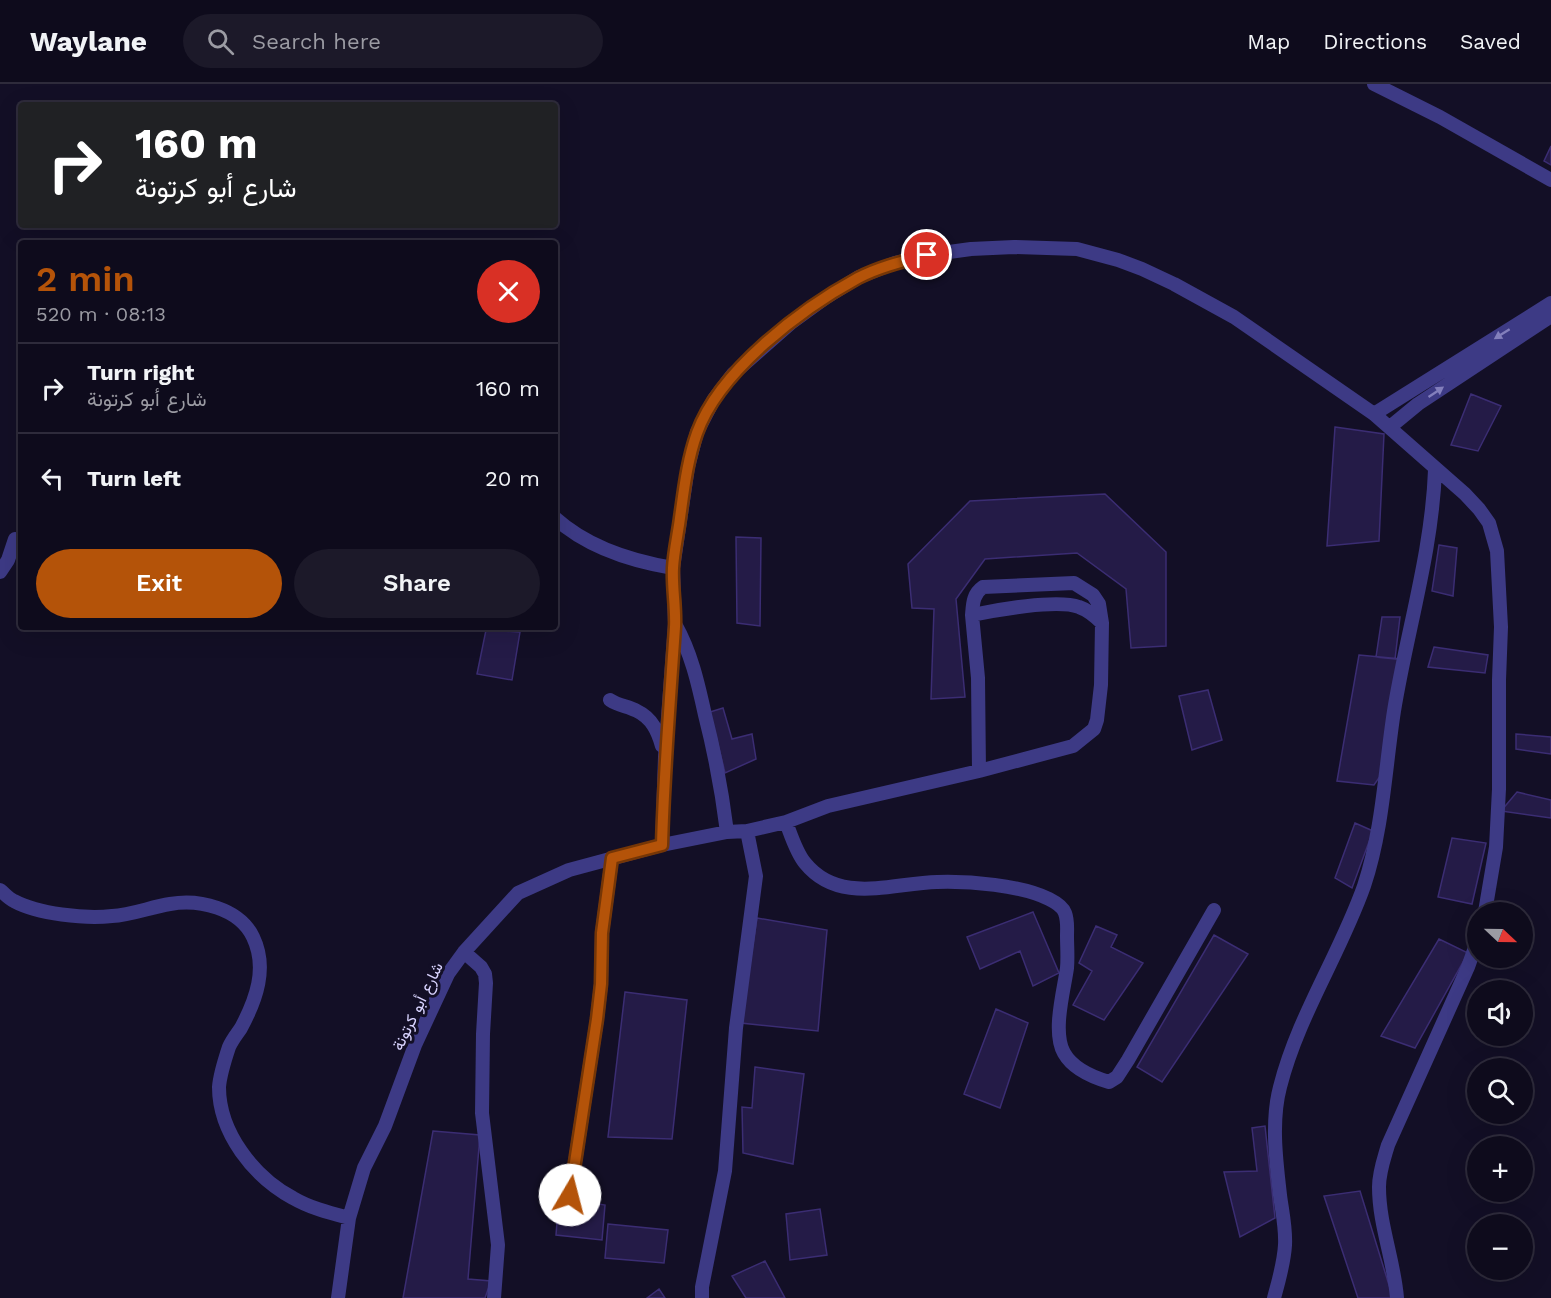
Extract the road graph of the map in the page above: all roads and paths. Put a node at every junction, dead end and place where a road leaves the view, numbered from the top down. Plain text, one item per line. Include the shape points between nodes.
1 (1374, 84) edge
2 (1551, 180) edge
3 (1551, 303) edge
4 (1551, 316) edge
5 (1374, 414) junction
6 (1390, 428) junction
7 (1435, 470) junction
8 (558, 521) edge
9 (18, 537) edge
10 (0, 544) edge
11 (673, 568) junction
12 (0, 572) edge
13 (972, 615) junction
14 (1102, 623) junction
15 (675, 624) junction
16 (610, 700) dead end
17 (665, 757) junction
18 (979, 771) junction
19 (786, 822) junction
20 (747, 831) junction
21 (727, 832) junction
22 (662, 845) junction
23 (612, 858) junction
24 (0, 890) edge
25 (1487, 902) edge
26 (1214, 910) dead end
27 (464, 952) junction
28 (1468, 968) edge
29 (570, 1195) dead end
30 (349, 1218) junction
31 (338, 1298) edge
32 (494, 1298) edge
33 (702, 1298) edge
34 (1274, 1298) edge
35 (1397, 1298) edge

1 - 2 street
3 -> 5 street
6 -> 4 street via 1427,398
5 - 6 street
5 - 11 street via 1234,317 1174,284 1118,260 1077,249 1014,247 927,255 859,277 792,322 733,374 697,432
6 - 7 street
7 - 25 street via 1490,523 1497,551 1501,627 1499,789 1496,847
7 - 34 street via 1425,558 1394,711 1372,855 1364,886 1295,1042 1280,1087 1276,1156 1285,1244
8 - 11 street via 598,546 631,559
9 - 10 street
9 - 12 street
11 - 15 street
13 - 14 street via 1002,608 1070,605 1091,613
13 - 14 street, شارع أبو كرتونة via 974,598 983,587 1066,582 1084,587 1093,595
13 - 18 street via 978,678
14 - 18 street, شارع أبو كرتونة via 1101,685 1094,729 1073,746
15 - 17 street
15 - 21 street via 687,645 697,678 719,772
16 - 17 street via 638,711 657,728
17 - 22 street
18 - 19 street, شارع أبو كرتونة via 828,806
19 - 20 street, شارع أبو كرتونة
19 - 26 street via 804,863 840,887 856,890 938,882 996,885 1037,893 1056,903 1065,911 1067,922 1059,1040 1075,1065 1109,1082 1128,1060
20 - 21 street, شارع أبو كرتونة
20 - 33 street via 756,876 736,1028 725,1171
21 - 22 street, شارع أبو كرتونة
22 - 23 street, شارع أبو كرتونة
23 - 27 street, شارع أبو كرتونة via 569,870 518,893
23 - 29 street via 597,1019
24 - 30 street via 15,902 80,917 114,916 184,902 220,909 243,925 253,936 260,974 258,990 223,1067 219,1084 224,1118 251,1166 269,1182 294,1199
27 - 30 street, شارع أبو كرتونة via 448,974 415,1045 385,1126 364,1168
27 - 32 street via 481,967 486,983 482,1113 498,1245
28 - 35 street via 1382,1164 1382,1219
30 - 31 street, شارع أبو كرتونة

